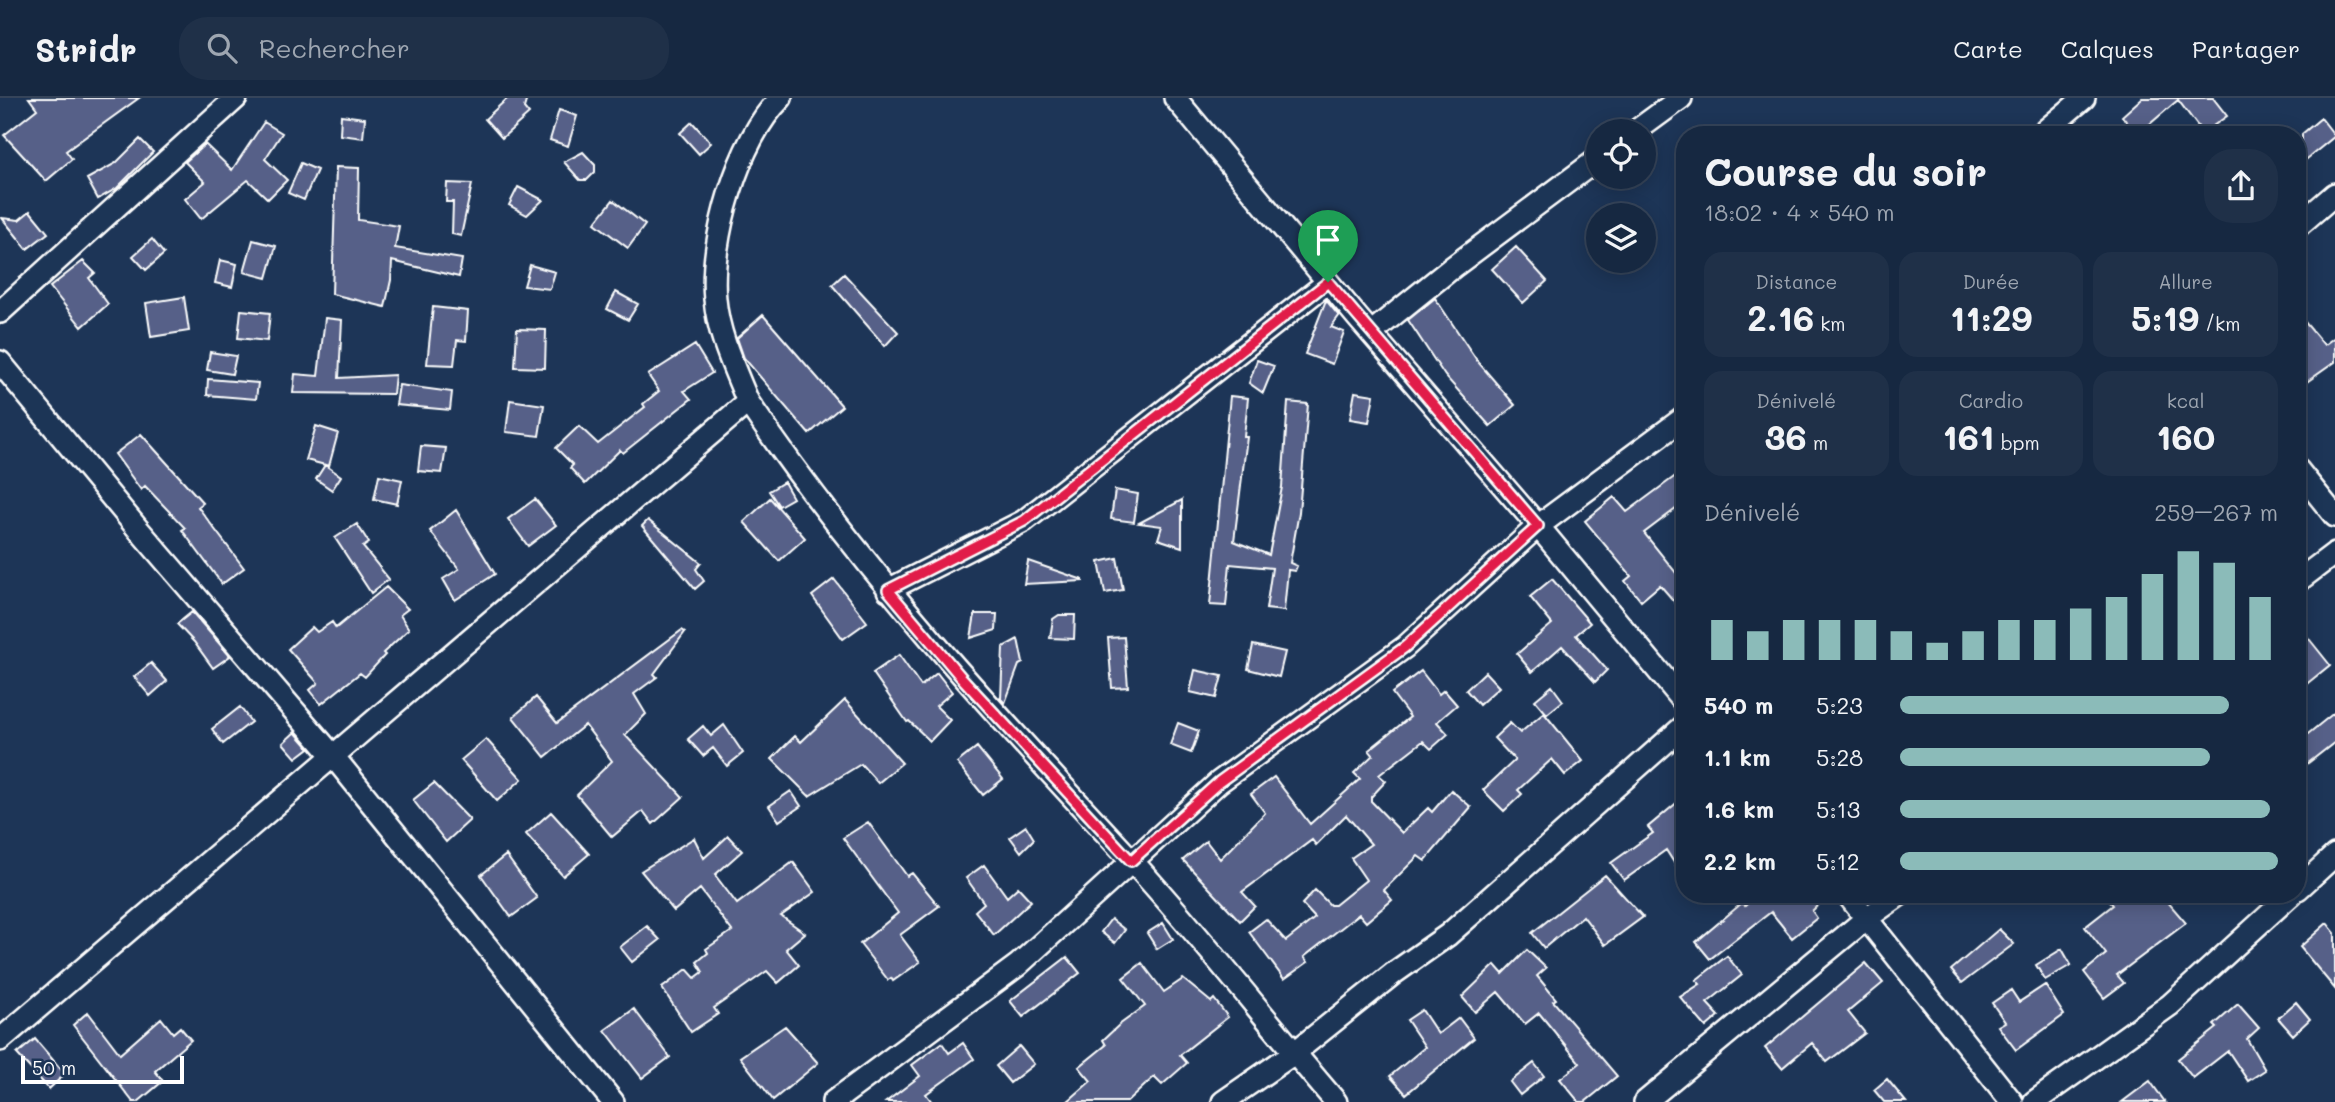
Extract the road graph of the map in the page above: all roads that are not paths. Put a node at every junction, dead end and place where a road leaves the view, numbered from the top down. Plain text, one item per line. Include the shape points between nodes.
1 (236, 98) edge
2 (781, 98) edge
3 (1175, 98) edge
4 (1681, 98) edge
5 (2084, 98) edge
6 (1652, 119) edge
7 (2051, 126) edge
8 (1586, 168) edge
9 (2335, 194) edge
10 (2306, 219) edge
11 (1328, 282) junction
12 (0, 312) edge
13 (1371, 333) junction
14 (0, 362) edge
15 (748, 402) junction
16 (1676, 424) edge
17 (2306, 481) edge
18 (2335, 516) edge
19 (1538, 526) junction
20 (2335, 553) edge
21 (2306, 574) edge
22 (888, 590) junction
23 (1676, 692) edge
24 (1676, 733) edge
25 (333, 756) junction
26 (2335, 855) edge
27 (1131, 861) junction
28 (2306, 882) edge
29 (1854, 903) edge
30 (1888, 903) edge
31 (2282, 903) edge
32 (1867, 918) junction
33 (0, 1040) edge
34 (1294, 1053) junction
35 (613, 1102) edge
36 (833, 1102) edge
37 (1223, 1102) edge
38 (1336, 1102) edge
39 (1645, 1102) edge
40 (2011, 1102) edge
41 (2034, 1102) edge

1 - 12 street
2 - 15 street via 744,153 723,220 713,276 718,320
3 - 11 street
4 - 6 street
5 - 7 street
8 - 13 street
9 - 10 street
11 - 13 street
11 - 22 street via 1024,521
13 - 19 street
14 - 25 street
15 - 22 street
15 - 25 street
16 - 19 street
17 - 18 street
19 - 23 street
19 - 27 street via 1405,647 1219,782
20 - 21 street
22 - 27 street via 979,698
24 - 34 street via 1448,935
25 - 33 street
25 - 35 street
26 - 28 street
27 - 34 street
27 - 36 street via 1018,965
29 - 32 street
30 - 32 street
31 - 41 street via 2170,1005
32 - 39 street
32 - 40 street
34 - 37 street
34 - 38 street

